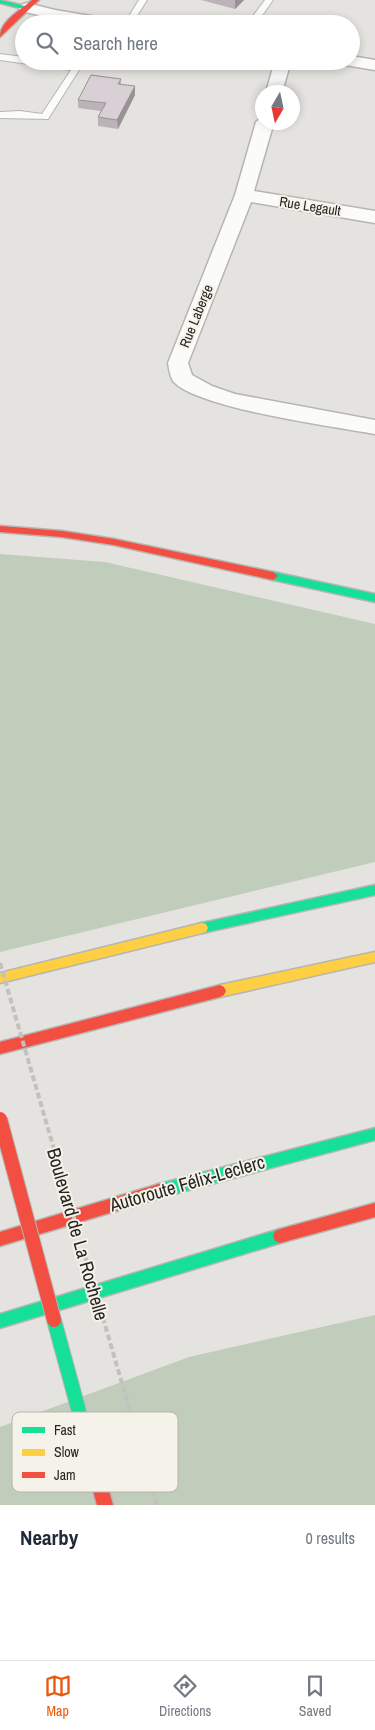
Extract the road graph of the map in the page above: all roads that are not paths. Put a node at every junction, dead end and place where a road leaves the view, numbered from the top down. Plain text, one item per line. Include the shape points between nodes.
1 (143, 0) edge
2 (269, 0) edge
3 (0, 1) edge
4 (31, 4) edge
5 (19, 15) edge
6 (55, 15) edge
7 (134, 15) edge
8 (258, 15) edge
9 (15, 19) edge
10 (0, 35) edge
11 (0, 56) edge
12 (15, 58) edge
13 (360, 61) edge
14 (374, 62) edge
15 (76, 70) edge
16 (280, 70) edge
17 (276, 85) edge
18 (0, 114) edge
19 (263, 130) edge
20 (244, 195) junction
21 (375, 217) edge
22 (375, 427) edge
23 (0, 529) edge
24 (375, 598) edge
25 (375, 890) edge
26 (375, 957) edge
27 (0, 978) edge
28 (0, 1048) edge
29 (0, 1119) edge
30 (375, 1134) edge
31 (375, 1210) edge
32 (0, 1239) edge
33 (0, 1321) edge
34 (80, 1412) edge
35 (102, 1492) edge
36 (105, 1505) edge

1 - 7 lane
2 - 8 lane
3 - 4 main road
4 - 5 main road
4 - 6 street
9 - 10 main road
11 - 12 lane
13 - 14 street
15 - 18 lane via 46,117
16 - 17 street
19 - 20 street, Rue Laberge
20 - 21 street, Rue Legault
20 - 22 street, Rue Laberge via 178,362 182,378 204,391 232,400
23 - 24 main road via 114,542
25 - 27 main road via 218,924
26 - 28 main road via 195,997
29 - 34 main road, bridge
30 - 32 main road, Autoroute Félix-Leclerc via 205,1178
31 - 33 main road via 219,1252
35 - 36 main road, bridge

